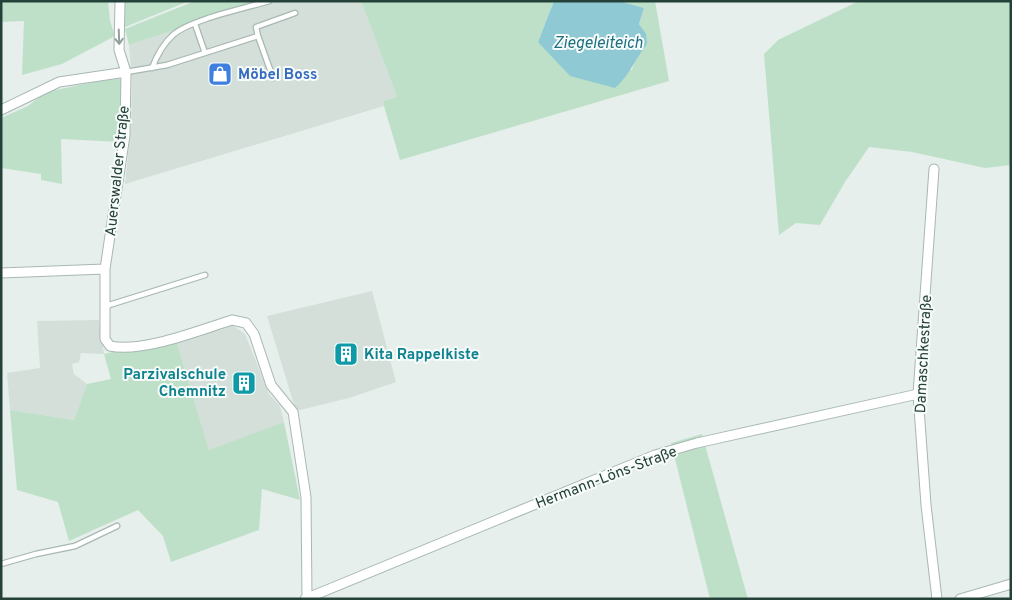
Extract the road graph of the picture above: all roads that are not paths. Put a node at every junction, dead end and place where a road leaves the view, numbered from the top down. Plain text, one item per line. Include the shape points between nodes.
1 (120, 1) edge
2 (269, 1) edge
3 (295, 12) dead end
4 (195, 24) junction
5 (258, 36) junction
6 (205, 53) junction
7 (152, 68) junction
8 (126, 72) junction
9 (273, 78) dead end
10 (1, 110) edge
11 (934, 169) dead end
12 (105, 270) junction
13 (1, 273) edge
14 (205, 275) dead end
15 (106, 306) junction
16 (918, 394) junction
17 (117, 526) dead end
18 (1, 564) edge
19 (1011, 584) edge
20 (306, 599) edge
21 (937, 599) edge
22 (960, 599) edge

1 -> 8 street, Auerswalder Straße via 119,50
2 - 4 lane
3 - 5 lane via 256,27
4 - 6 lane
4 - 7 lane via 174,34 157,54
5 - 6 lane
5 - 9 lane
6 - 7 lane
7 - 8 lane
8 - 10 street via 59,82
8 - 12 street, Auerswalder Straße via 124,135
11 - 16 street, Damaschkestraße
12 - 13 street
12 - 15 street, Auerswalder Straße
14 - 15 lane
15 - 20 street, Auerswalder Straße via 105,339 110,346 138,347 232,320 246,323 254,334 271,385 292,412 306,497
16 - 20 street, Hermann-Löns-Straße via 655,455
16 - 21 street, Damaschkestraße
17 - 18 lane via 75,546
19 - 22 street

